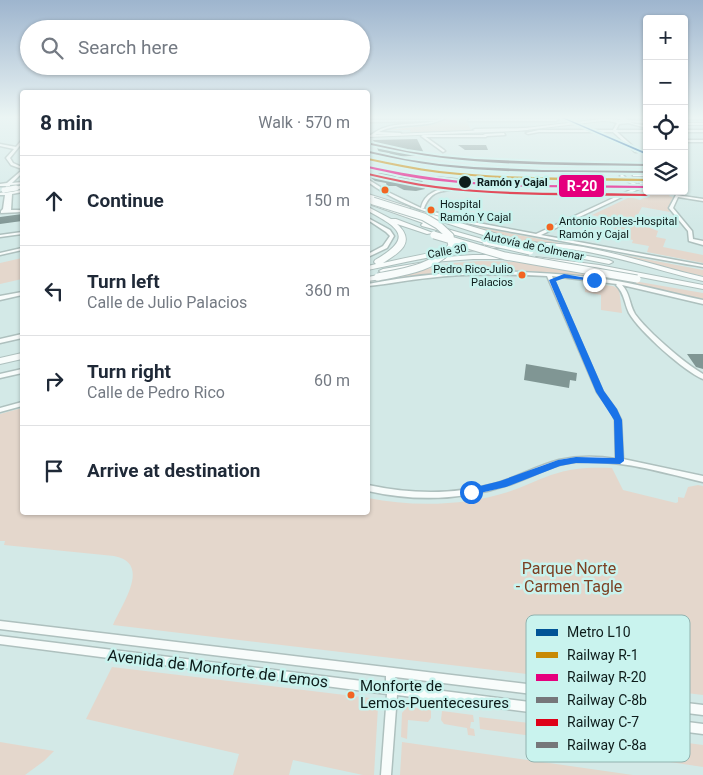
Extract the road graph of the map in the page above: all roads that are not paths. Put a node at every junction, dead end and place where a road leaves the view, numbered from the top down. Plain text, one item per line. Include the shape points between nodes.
1 (12, 154) edge
2 (20, 167) edge
3 (20, 174) edge
4 (643, 176) edge
5 (624, 178) dead end
6 (370, 182) edge
7 (637, 186) dead end
8 (20, 187) edge
9 (4, 190) edge
10 (450, 190) dead end
11 (370, 191) edge
12 (370, 200) edge
13 (370, 200) edge
14 (370, 200) edge
15 (398, 200) junction
16 (703, 200) edge
17 (370, 201) edge
18 (423, 207) dead end
19 (20, 210) edge
20 (370, 210) edge
21 (370, 210) edge
22 (370, 210) edge
23 (5, 211) edge
24 (429, 212) junction
25 (370, 220) edge
26 (558, 226) junction
27 (20, 233) edge
28 (455, 234) junction
29 (537, 235) junction
30 (0, 236) edge
31 (508, 240) junction
32 (561, 240) junction
33 (703, 243) edge
34 (20, 249) edge
35 (0, 254) edge
36 (370, 255) edge
37 (370, 266) edge
38 (703, 266) edge
39 (370, 267) edge
40 (370, 274) edge
41 (551, 277) junction
42 (370, 279) edge
43 (616, 283) junction
44 (703, 284) edge
45 (370, 285) edge
46 (640, 288) junction
47 (626, 292) junction
48 (20, 294) edge
49 (0, 298) edge
50 (703, 302) edge
51 (20, 336) edge
52 (0, 341) edge
53 (20, 351) edge
54 (0, 356) edge
55 (20, 356) edge
56 (0, 361) edge
57 (20, 371) edge
58 (0, 376) edge
59 (703, 377) edge
60 (20, 405) edge
61 (0, 410) edge
62 (620, 461) junction
63 (703, 479) edge
64 (370, 488) edge
65 (0, 625) edge
66 (0, 640) edge
67 (390, 672) junction
68 (526, 689) edge
69 (392, 690) junction
70 (526, 707) edge
71 (690, 708) edge
72 (703, 710) edge
73 (690, 727) edge
74 (703, 729) edge
75 (386, 775) edge

1 - 2 street via 8,160
3 - 9 street
4 - 26 street via 639,177 640,187
5 - 7 street
6 - 15 street
8 - 9 main road, bridge
9 - 23 street
10 - 18 street via 434,192
11 - 15 highway
12 - 15 highway
13 - 31 highway, Autovía de Colmenar via 419,220
14 - 42 highway, bridge via 438,224 450,237 451,243 447,253 438,261
15 - 24 street
15 - 24 street
15 - 31 highway via 454,225
16 - 33 street via 677,196 671,208 690,231 691,240
17 - 28 highway, Autovía de Colmenar via 408,220
19 - 23 street
20 - 28 highway
21 - 44 highway, bridge via 434,235 505,256 637,279
22 - 37 highway via 397,226 402,238 392,254
24 - 29 street
25 - 36 street via 391,233 391,240 385,247
26 - 29 street
26 - 32 street via 551,232
27 - 30 street
28 - 44 highway, Autovía de Colmenar, bridge
29 - 32 street
31 - 44 highway, Autovía de Colmenar, bridge
32 - 38 street
34 - 35 street
39 - 44 highway, Calle 30 via 455,249 513,244 570,247 637,263
40 - 44 highway via 449,261 498,259
41 - 43 street
41 - 45 street via 500,272
41 - 62 street via 600,392 618,420
43 - 46 street
43 - 47 street
46 - 47 street
46 - 50 street
47 - 59 street via 630,309 639,322
48 - 49 street
51 - 52 street
53 - 54 highway
55 - 56 highway
57 - 58 street
60 - 61 street
62 - 63 street
62 - 64 street via 558,463 502,484 458,494 398,494
65 - 67 street, Avenida de Monforte de Lemos
66 - 69 street, Avenida de Monforte de Lemos
67 - 68 street, Avenida de Monforte de Lemos
67 - 69 street
69 - 70 street, Avenida de Monforte de Lemos
69 - 75 street
71 - 72 street, Avenida de Monforte de Lemos
73 - 74 street, Avenida de Monforte de Lemos

